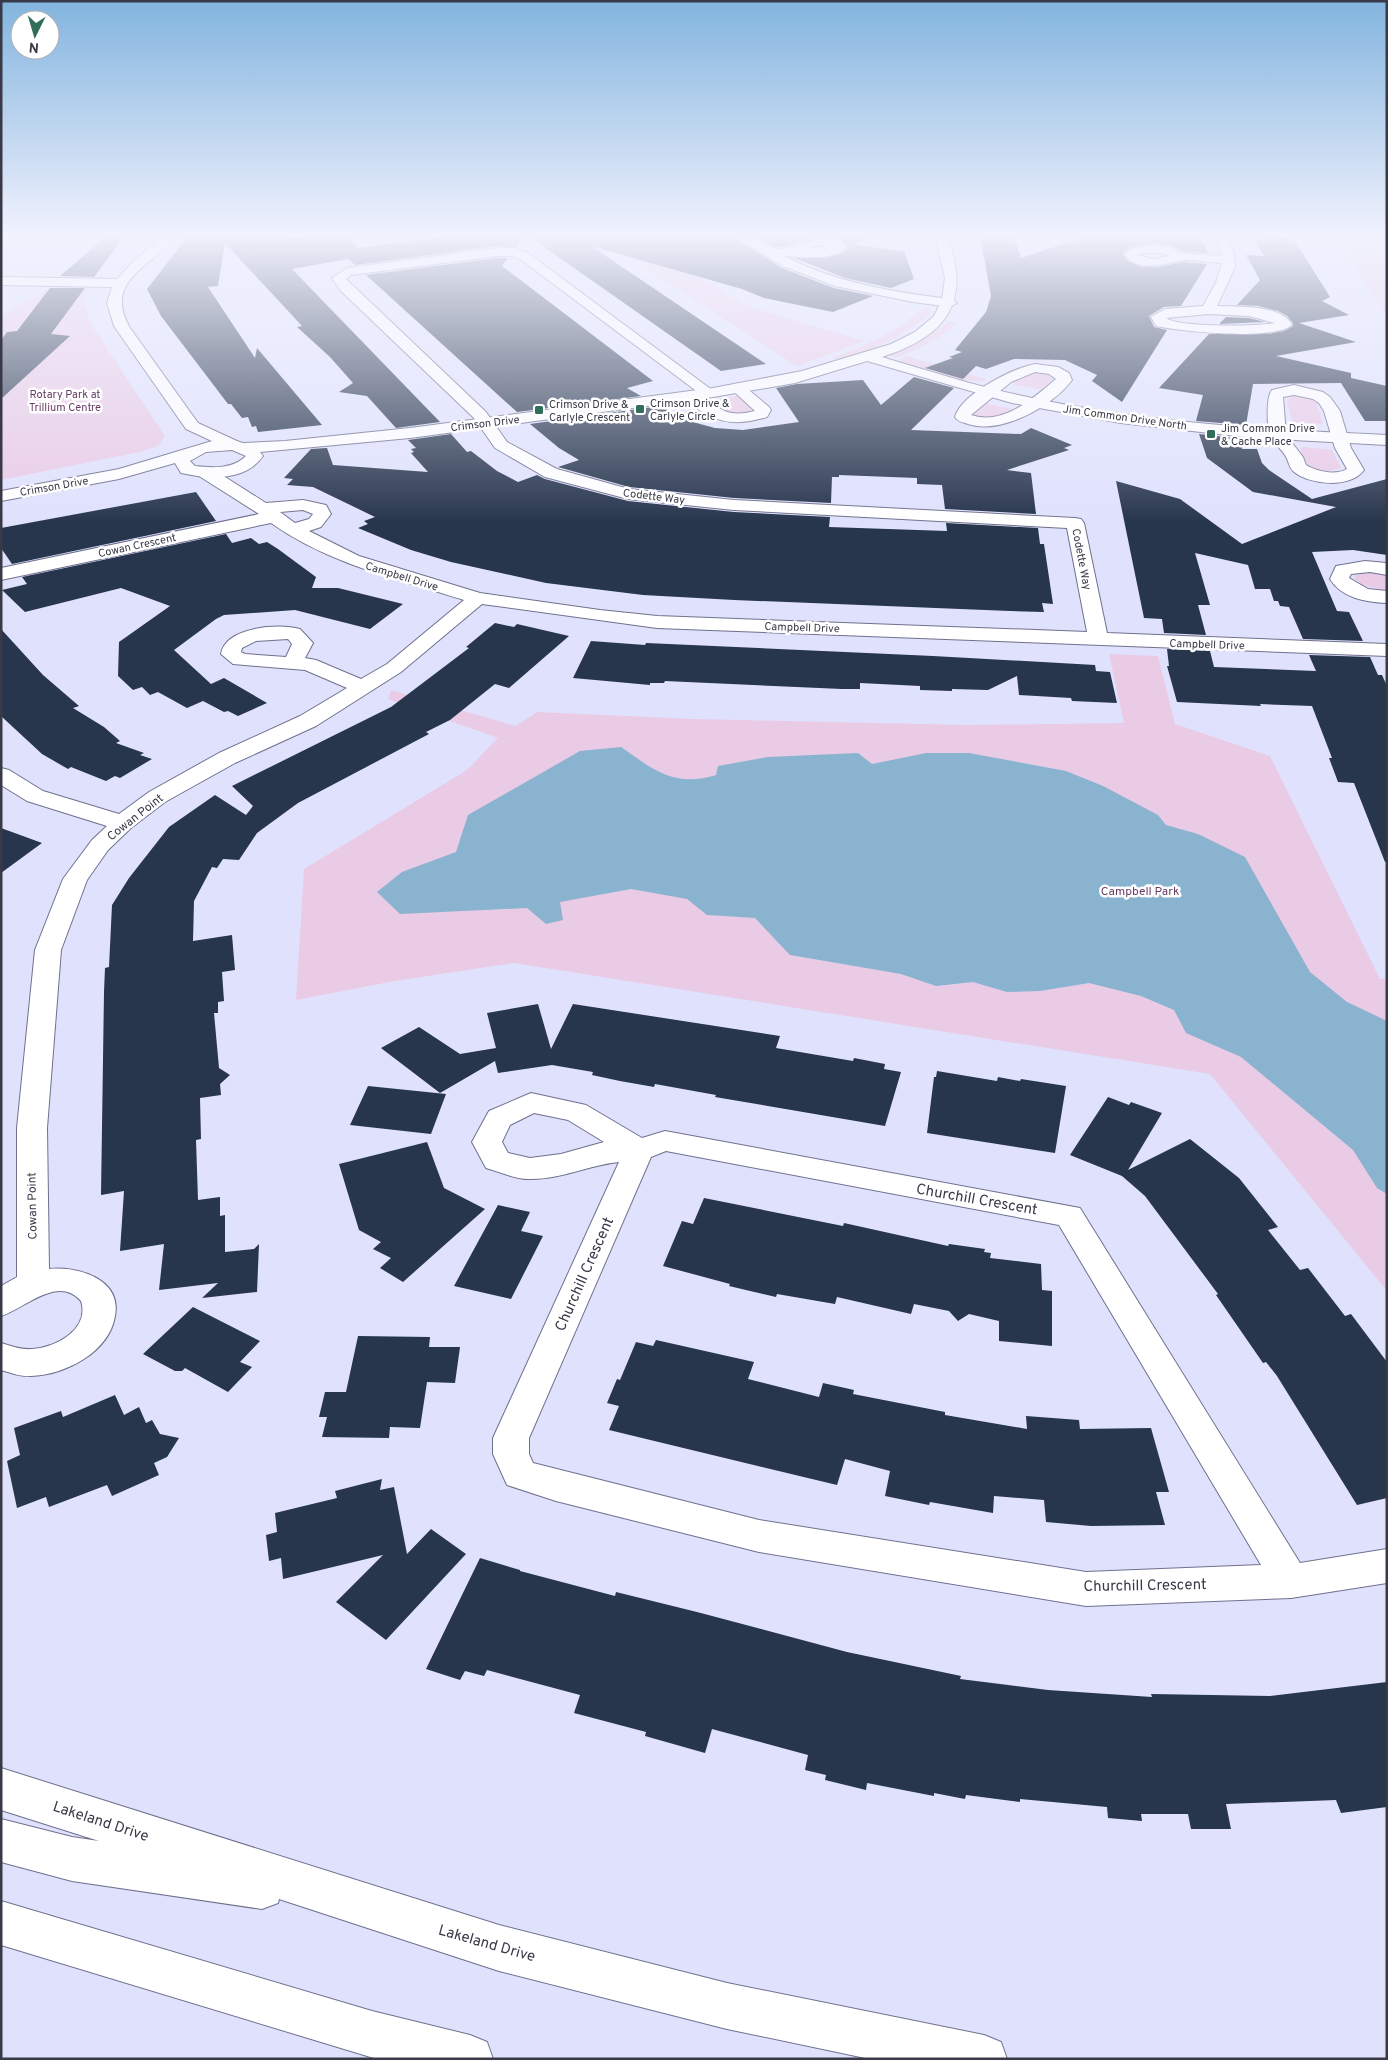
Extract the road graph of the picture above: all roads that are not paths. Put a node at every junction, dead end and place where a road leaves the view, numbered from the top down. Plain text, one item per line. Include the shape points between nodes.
1 (124, 331) edge
2 (390, 331) edge
3 (625, 331) edge
4 (925, 331) edge
5 (868, 357) junction
6 (738, 388) junction
7 (986, 392) junction
8 (708, 393) junction
9 (689, 396) junction
10 (1034, 403) junction
11 (486, 424) junction
12 (192, 426) junction
13 (1278, 435) junction
14 (1341, 438) junction
15 (1387, 440) edge
16 (188, 452) junction
17 (242, 456) junction
18 (199, 471) junction
19 (107, 476) junction
20 (866, 494) dead end
21 (244, 495) junction
22 (892, 495) dead end
23 (1, 496) edge
24 (813, 509) junction
25 (266, 513) junction
26 (940, 514) junction
27 (293, 530) junction
28 (1387, 569) edge
29 (1, 574) edge
30 (1387, 597) edge
31 (478, 598) junction
32 (1098, 639) junction
33 (1387, 650) edge
34 (294, 662) dead end
35 (362, 687) junction
36 (1, 775) edge
37 (123, 823) junction
38 (33, 1284) junction
39 (1, 1304) edge
40 (1, 1356) edge
41 (1387, 1566) edge
42 (1292, 1581) junction
43 (1, 1788) edge
44 (1, 1840) edge
45 (340, 1898) junction
46 (1, 1922) edge
47 (470, 2059) edge
48 (984, 2059) edge

1 - 12 street
2 - 11 street, Codette Way
3 - 8 street, Codette Way
4 - 5 street, Crimson Drive
5 - 6 street, Crimson Drive via 797,377
5 - 7 street, Jim Common Drive North
6 - 8 street, Crimson Drive
6 - 9 street via 763,410 761,414 744,420 720,418
7 - 10 street, Jim Common Drive North
7 - 10 street via 963,417 973,422 1004,422
7 - 10 street via 1025,369 1053,370 1064,376 1064,380
8 - 9 street, Crimson Drive
9 - 11 street, Crimson Drive
10 - 13 street, Jim Common Drive North via 1178,425
11 - 17 street, Crimson Drive via 310,444
11 - 24 street, Codette Way via 501,445 551,473 618,491 734,506
12 - 16 street via 193,438
12 - 17 street
13 - 14 street, Jim Common Drive North
13 - 14 street via 1275,397 1278,393 1294,390 1318,395 1325,400
13 - 14 street via 1295,457 1298,467 1309,474 1327,476 1347,476 1356,470
14 - 15 street, Jim Common Drive North
16 - 17 street, Crimson Drive via 209,446
16 - 18 street via 181,460 183,465
16 - 19 street, Crimson Drive via 167,461
17 - 18 street, Crimson Drive via 223,472
17 - 21 street
18 - 19 street, Crimson Drive
18 - 21 street, Campbell Drive
19 - 23 street, Crimson Drive
20 - 24 street, Codette Way via 849,496
21 - 25 street, Campbell Drive
22 - 26 street, Codette Way
24 - 26 street, Codette Way
25 - 27 street, Campbell Drive
25 - 27 street, Cowan Crescent via 303,505 320,509 322,514 315,523
25 - 29 street, Cowan Crescent
26 - 32 street, Codette Way via 1075,523
27 - 31 street, Campbell Drive via 352,560
28 - 30 street via 1351,567 1340,574 1339,579 1359,593
31 - 32 street, Campbell Drive via 657,622
31 - 35 street, Cowan Point via 394,668
32 - 33 street, Campbell Drive
34 - 35 street via 308,664
35 - 37 street, Cowan Point via 308,721 227,758 157,797
36 - 37 street via 35,796
37 - 38 street, Cowan Point via 100,845 75,879 48,950 32,1128
38 - 39 street
38 - 40 street via 67,1280 82,1284 93,1292 99,1303 100,1315 95,1328 69,1352 51,1359 32,1363
41 - 42 street, Churchill Crescent
42 - 42 street, Churchill Crescent via 1086,1589 759,1536 556,1486 520,1474 511,1454 511,1438 639,1150 665,1141 1069,1216
43 - 45 street, Lakeland Drive
44 - 45 street via 72,1859
45 - 48 street, Lakeland Drive via 499,1948 727,2006
46 - 47 street via 372,2034

